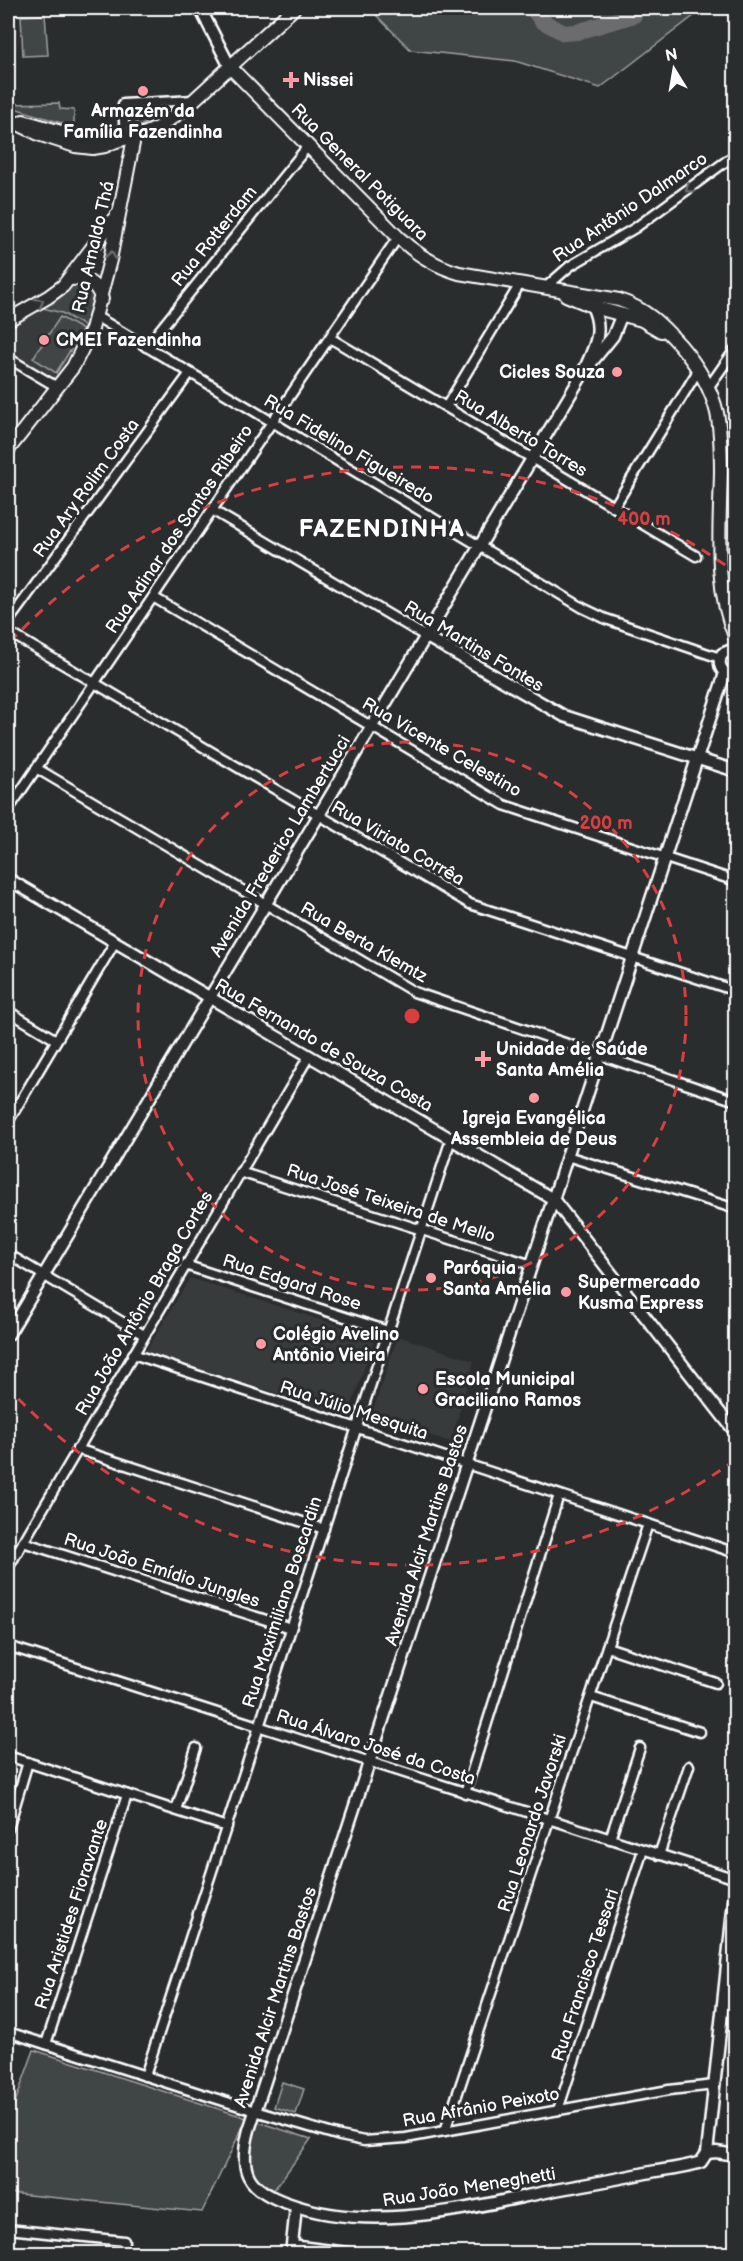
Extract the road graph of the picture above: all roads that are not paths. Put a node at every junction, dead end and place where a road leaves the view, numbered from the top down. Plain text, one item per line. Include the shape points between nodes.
1 (200, 8) edge
2 (294, 8) edge
3 (230, 67) junction
4 (194, 100) junction
5 (8, 119) edge
6 (125, 139) junction
7 (308, 146) junction
8 (735, 154) edge
9 (128, 168) junction
10 (120, 212) junction
11 (398, 237) junction
12 (70, 279) junction
13 (520, 284) junction
14 (547, 289) junction
15 (603, 296) junction
16 (102, 299) junction
17 (592, 306) junction
18 (622, 314) junction
19 (97, 317) junction
20 (8, 320) edge
21 (330, 338) junction
22 (678, 344) junction
23 (146, 347) junction
24 (735, 348) edge
25 (8, 358) edge
26 (699, 369) junction
27 (190, 373) junction
28 (582, 375) junction
29 (57, 387) junction
30 (708, 388) junction
31 (446, 407) junction
32 (272, 422) junction
33 (8, 450) edge
34 (532, 458) junction
35 (614, 507) junction
36 (212, 510) junction
37 (479, 546) junction
38 (696, 556) dead end
39 (153, 597) junction
40 (8, 622) edge
41 (8, 632) edge
42 (425, 636) junction
43 (735, 639) edge
44 (735, 648) edge
45 (720, 658) junction
46 (730, 674) edge
47 (94, 683) junction
48 (371, 726) junction
49 (697, 759) junction
50 (36, 768) junction
51 (735, 771) edge
52 (8, 810) edge
53 (318, 815) junction
54 (665, 858) junction
55 (8, 879) edge
56 (735, 881) edge
57 (265, 904) junction
58 (115, 942) junction
59 (632, 957) junction
60 (735, 991) edge
61 (209, 997) junction
62 (8, 1011) edge
63 (56, 1040) junction
64 (600, 1055) junction
65 (309, 1056) junction
66 (735, 1101) edge
67 (8, 1122) edge
68 (451, 1139) junction
69 (567, 1156) junction
70 (240, 1173) junction
71 (553, 1199) junction
72 (735, 1209) edge
73 (421, 1230) junction
74 (8, 1254) edge
75 (185, 1265) junction
76 (531, 1265) junction
77 (43, 1275) junction
78 (388, 1331) junction
79 (8, 1335) edge
80 (144, 1335) junction
81 (134, 1354) junction
82 (357, 1428) junction
83 (735, 1433) edge
84 (77, 1449) junction
85 (466, 1464) junction
86 (559, 1495) junction
87 (648, 1524) junction
88 (324, 1528) junction
89 (22, 1542) junction
90 (735, 1553) edge
91 (8, 1568) edge
92 (291, 1628) junction
93 (8, 1646) edge
94 (608, 1647) junction
95 (716, 1683) dead end
96 (591, 1697) junction
97 (259, 1727) junction
98 (700, 1732) dead end
99 (196, 1748) dead end
100 (640, 1748) dead end
101 (8, 1756) edge
102 (28, 1762) junction
103 (369, 1762) junction
104 (689, 1766) dead end
105 (465, 1793) junction
106 (127, 1795) junction
107 (176, 1810) junction
108 (550, 1820) junction
109 (226, 1827) junction
110 (8, 1829) edge
111 (610, 1839) junction
112 (643, 1850) junction
113 (659, 1855) junction
114 (735, 1880) edge
115 (8, 2032) edge
116 (46, 2044) junction
117 (145, 2076) junction
118 (715, 2085) junction
119 (558, 2110) junction
120 (255, 2111) junction
121 (445, 2131) junction
122 (708, 2153) junction
123 (735, 2155) edge
124 (245, 2169) joint
125 (296, 2207) junction
126 (8, 2229) edge
127 (292, 2249) edge
128 (123, 2253) edge
129 (363, 2253) edge

1 - 3 street
2 - 3 main road
3 - 4 main road
3 - 7 main road, Rua General Potiguara
4 - 6 main road via 167,122
4 - 6 street via 123,104
5 - 6 main road via 75,136
6 - 9 main road, Rua Arnaldo Thá
6 - 9 main road, Rua Arnaldo Thá via 122,151
7 - 11 main road, Rua General Potiguara
7 - 23 street, Rua Rotterdam
8 -> 14 street, Rua Antônio Dalmarco via 635,228 570,266
9 - 10 main road, Rua Arnaldo Thá
10 - 12 main road
16 -> 10 main road, Rua Arnaldo Thá
11 - 13 main road, Rua General Potiguara via 420,256 444,269
11 - 21 street, Rua Adinar dos Santos Ribeiro
12 - 16 main road via 91,282
20 -> 12 main road
13 - 14 main road, Rua General Potiguara
13 - 31 street
14 - 15 main road, Rua General Potiguara
14 - 17 main road, Rua General Potiguara
15 - 18 main road
15 - 22 main road, Rua General Potiguara via 640,308
16 - 19 main road, Rua Arnaldo Thá
17 - 18 main road, Rua General Potiguara
17 - 28 street, Avenida Frederico Lambertucci via 598,331
18 - 22 main road, Rua General Potiguara via 649,324
18 - 28 street, Avenida Frederico Lambertucci via 613,336
19 - 23 street, Rua Fidelino Figueiredo
19 - 29 main road, Rua Arnaldo Thá via 80,356
21 - 31 street, Rua Alberto Torres
21 - 32 street, Rua Adinar dos Santos Ribeiro
22 - 26 main road, Rua General Potiguara
23 - 27 street, Rua Fidelino Figueiredo
24 - 30 street
25 - 29 street
26 - 30 main road, Rua General Potiguara
26 - 35 street
27 - 32 street, Rua Fidelino Figueiredo
27 - 40 street, Rua Ary Rolim Costa
28 - 34 street, Avenida Frederico Lambertucci
29 - 33 main road, Rua Arnaldo Thá
30 - 43 main road, Rua General Potiguara via 720,437 721,581
31 - 34 street, Rua Alberto Torres
32 - 36 street, Rua Adinar dos Santos Ribeiro
32 - 37 street, Rua Fidelino Figueiredo
34 - 35 street, Rua Alberto Torres
34 - 37 street, Avenida Frederico Lambertucci
35 - 38 street, Rua Alberto Torres
36 - 39 street, Rua Adinar dos Santos Ribeiro
36 - 42 street, Rua Martins Fontes
37 - 42 street, Avenida Frederico Lambertucci
37 - 45 street, Rua Fidelino Figueiredo via 598,615
39 - 47 street, Rua Adinar dos Santos Ribeiro
39 - 48 street, Rua Vicente Celestino
41 - 47 street, Rua Viriato Corrêa
42 - 48 street, Avenida Frederico Lambertucci
42 - 49 street, Rua Martins Fontes via 564,716
44 - 45 street
45 - 46 street via 720,666
46 - 49 street, Avenida Alcir Martins Bastos
47 - 50 street, Rua Adinar dos Santos Ribeiro
47 - 53 street, Rua Viriato Corrêa
48 - 53 street, Avenida Frederico Lambertucci
48 - 54 street, Rua Vicente Celestino via 504,805
49 - 51 street, Rua Martins Fontes
49 - 54 street, Avenida Alcir Martins Bastos
50 - 52 street, Rua Adinar dos Santos Ribeiro
50 - 57 street, Rua Berta Klemtz
53 - 57 street, Avenida Frederico Lambertucci
53 - 59 street, Rua Viriato Corrêa via 471,904
54 - 56 street, Rua Vicente Celestino
54 - 59 street, Avenida Alcir Martins Bastos
55 - 58 street, Rua Fernando de Souza Costa
57 - 61 street, Avenida Frederico Lambertucci
57 - 64 street, Rua Berta Klemtz via 417,993
58 - 61 street, Rua Fernando de Souza Costa
58 - 63 street
59 - 60 street, Rua Viriato Corrêa
59 - 64 street, Avenida Alcir Martins Bastos
61 - 65 street, Rua Fernando de Souza Costa
61 - 77 street, Avenida Frederico Lambertucci
62 - 63 street
63 - 67 street
64 - 66 street, Rua Berta Klemtz
64 - 69 street, Avenida Alcir Martins Bastos
65 - 68 street, Rua Fernando de Souza Costa
65 - 70 street, Rua João Antônio Braga Cortes
68 - 71 street, Rua Fernando de Souza Costa
68 - 73 street, Rua Maximiliano Boscardin
69 - 71 street, Avenida Alcir Martins Bastos
69 - 72 street
70 - 73 street, Rua José Teixeira de Mello
70 - 75 street, Rua João Antônio Braga Cortes
71 - 76 street, Avenida Alcir Martins Bastos
71 - 83 street, Rua Fernando de Souza Costa
73 - 76 street, Rua José Teixeira de Mello
73 - 78 street, Rua Maximiliano Boscardin
74 - 77 street
75 - 78 street, Rua Edgard Rose
75 - 80 street, Rua João Antônio Braga Cortes
76 - 85 street, Avenida Alcir Martins Bastos
77 - 79 street, Avenida Frederico Lambertucci
77 - 80 street
78 - 82 street, Rua Maximiliano Boscardin
80 - 81 street, Rua João Antônio Braga Cortes
81 - 82 street, Rua Júlio Mesquita
81 - 84 street, Rua João Antônio Braga Cortes
82 - 85 street, Rua Júlio Mesquita
82 - 88 street, Rua Maximiliano Boscardin
84 - 88 street
84 - 89 street, Rua João Antônio Braga Cortes
85 - 86 street, Rua Júlio Mesquita
85 - 103 street, Avenida Alcir Martins Bastos
86 - 87 street, Rua Júlio Mesquita
86 - 105 street
87 - 90 street, Rua Júlio Mesquita
87 - 94 street, Rua Leonardo Javorski
88 - 92 street, Rua Maximiliano Boscardin
89 - 91 street, Rua João Antônio Braga Cortes
89 - 92 street, Rua João Emídio Jungles
92 - 97 street, Rua Maximiliano Boscardin
93 - 97 street, Rua Álvaro José da Costa
94 - 95 street
94 - 96 street, Rua Leonardo Javorski
96 - 98 street
96 - 108 street, Rua Leonardo Javorski
97 - 103 street, Rua Álvaro José da Costa
97 - 109 street, Rua Maximiliano Boscardin
99 - 107 street
100 - 111 street
101 - 102 street
102 - 106 street
102 - 110 street
103 - 105 street, Rua Álvaro José da Costa
103 - 120 street, Avenida Alcir Martins Bastos
104 - 113 street
105 - 108 street, Rua Álvaro José da Costa
106 - 107 street
106 - 116 street, Rua Aristides Fioravante
107 - 109 street
108 - 111 street, Rua Álvaro José da Costa
108 - 121 street, Rua Leonardo Javorski
109 - 117 street, Rua Maximiliano Boscardin
111 - 112 street, Rua Álvaro José da Costa
112 - 113 street, Rua Álvaro José da Costa
112 - 119 street, Rua Francisco Tessari
113 - 114 street, Rua Álvaro José da Costa
114 - 118 street
115 - 116 street, Rua Afrânio Peixoto
116 - 117 street, Rua Afrânio Peixoto
117 - 120 street, Rua Afrânio Peixoto
118 - 119 street, Rua Afrânio Peixoto
118 - 122 street
119 - 121 street, Rua Afrânio Peixoto
120 - 121 street, Rua Afrânio Peixoto via 364,2141
120 - 124 street, Avenida Alcir Martins Bastos via 245,2146
122 - 123 street
122 - 125 street, Rua João Meneghetti via 697,2164 435,2212 357,2217
124 - 125 street, Rua João Meneghetti via 259,2190
125 - 127 street
126 - 128 street via 124,2241
127 - 129 street

